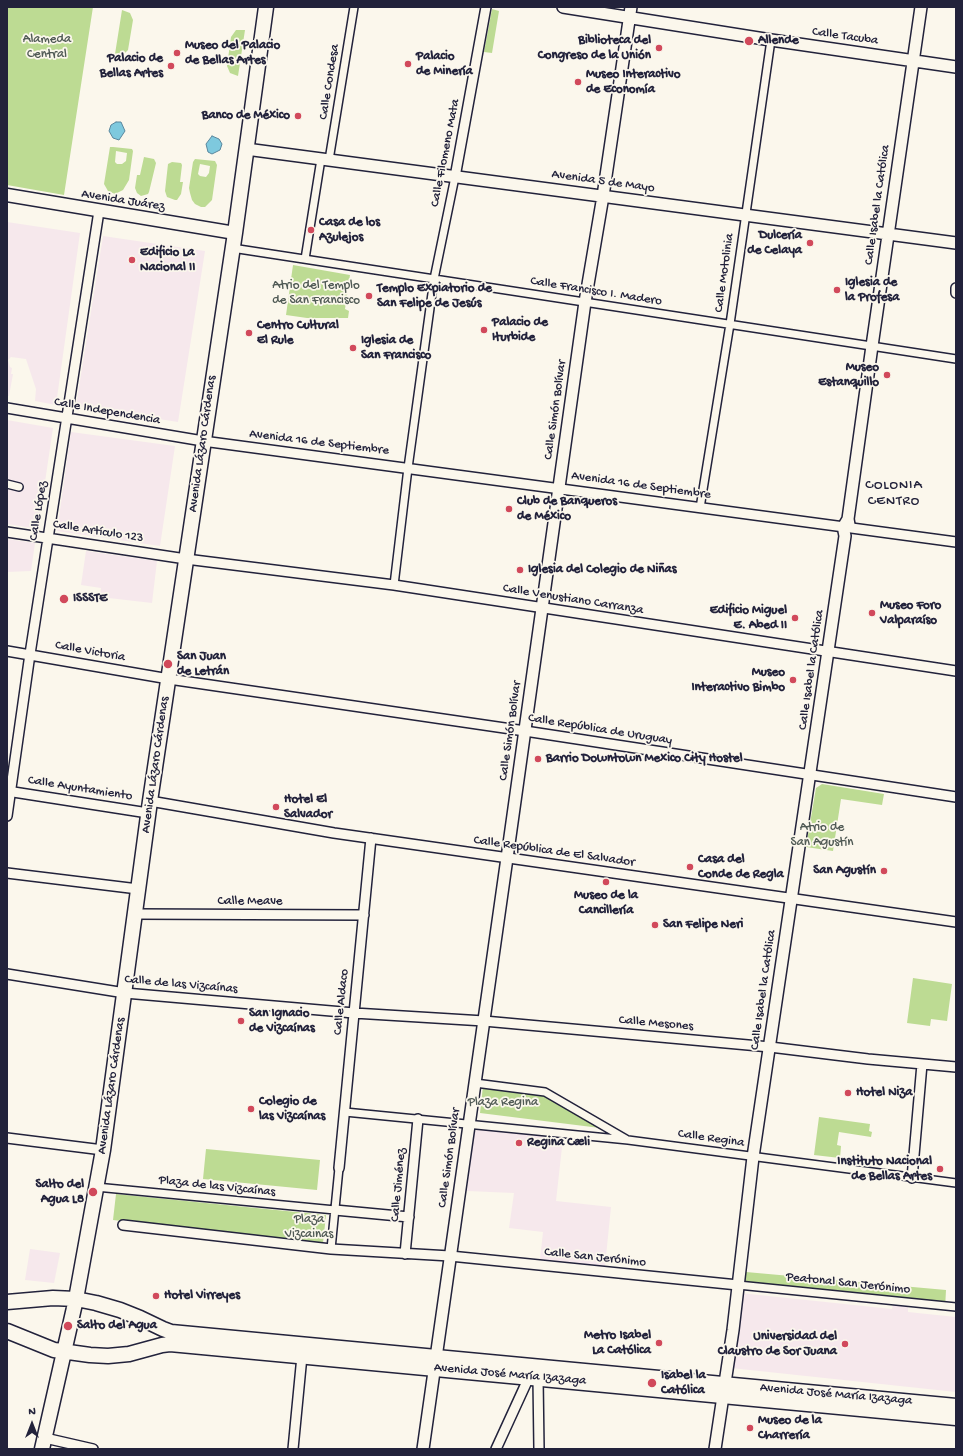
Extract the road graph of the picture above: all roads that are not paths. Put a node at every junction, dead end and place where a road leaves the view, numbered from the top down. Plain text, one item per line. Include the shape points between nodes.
1 (266, 7) edge
2 (354, 7) edge
3 (486, 7) edge
4 (563, 7) edge
5 (921, 7) edge
6 (630, 12) edge
7 (771, 40) junction
8 (912, 61) junction
9 (956, 67) edge
10 (246, 149) junction
11 (325, 159) junction
12 (454, 177) junction
13 (7, 196) edge
14 (603, 196) junction
15 (99, 211) junction
16 (745, 215) junction
17 (234, 233) junction
18 (888, 234) junction
19 (956, 243) edge
20 (232, 248) junction
21 (305, 259) junction
22 (434, 279) junction
23 (585, 302) junction
24 (730, 324) junction
25 (872, 346) junction
26 (956, 359) edge
27 (7, 408) edge
28 (66, 419) junction
29 (203, 441) junction
30 (408, 468) junction
31 (7, 484) edge
32 (19, 487) dead end
33 (559, 488) junction
34 (700, 508) junction
35 (847, 528) junction
36 (7, 532) edge
37 (48, 538) junction
38 (956, 542) edge
39 (186, 559) junction
40 (394, 585) junction
41 (542, 608) junction
42 (7, 651) edge
43 (828, 653) junction
44 (30, 654) junction
45 (956, 672) edge
46 (169, 679) junction
47 (525, 731) junction
48 (810, 775) junction
49 (9, 791) edge
50 (956, 797) edge
51 (149, 807) junction
52 (7, 816) edge
53 (371, 838) junction
54 (507, 858) junction
55 (7, 873) edge
56 (138, 889) junction
57 (792, 899) junction
58 (135, 914) junction
59 (364, 916) junction
60 (956, 922) edge
61 (7, 974) edge
62 (124, 993) junction
63 (354, 1014) junction
64 (484, 1021) junction
65 (770, 1047) junction
66 (922, 1064) junction
67 (956, 1067) edge
68 (475, 1083) junction
69 (344, 1112) junction
70 (418, 1119) junction
71 (469, 1124) junction
72 (7, 1138) edge
73 (628, 1140) junction
74 (103, 1150) junction
75 (754, 1157) junction
76 (339, 1168) joint
77 (912, 1178) junction
78 (956, 1183) edge
79 (96, 1187) junction
80 (335, 1210) junction
81 (409, 1218) junction
82 (123, 1225) dead end
83 (331, 1249) junction
84 (406, 1254) junction
85 (450, 1256) junction
86 (738, 1285) junction
87 (76, 1299) junction
88 (7, 1302) edge
89 (956, 1307) edge
90 (7, 1331) edge
91 (64, 1352) junction
92 (302, 1356) junction
93 (434, 1362) junction
94 (534, 1377) junction
95 (724, 1390) junction
96 (956, 1406) edge
97 (956, 1418) edge
98 (43, 1443) edge
99 (93, 1449) edge
100 (293, 1449) edge
101 (423, 1449) edge
102 (496, 1449) edge
103 (539, 1449) edge
104 (716, 1449) edge

1 - 10 main road, Avenida Lázaro Cárdenas
2 - 11 street, Calle Condesa
3 - 12 street, Calle Filomeno Mata
4 - 6 street, Calle Tacuba
5 - 8 street, Calle Isabel la Católica
6 - 7 street, Calle Tacuba
6 - 14 street, Calle Simón Bolívar
7 - 8 street, Calle Tacuba
7 - 16 street, Calle Motolinia
8 - 9 street, Calle Tacuba
8 - 18 street, Calle Isabel la Católica
10 - 11 street, Avenida 5 de Mayo
10 - 17 main road, Avenida Lázaro Cárdenas
11 - 12 street, Avenida 5 de Mayo
11 - 21 street, Calle Condesa
12 - 14 street, Avenida 5 de Mayo
12 - 22 street, Calle Filomeno Mata
13 - 15 main road, Avenida Juárez
14 - 16 street, Avenida 5 de Mayo
14 - 23 street, Calle Simón Bolívar
15 - 17 main road, Avenida Juárez
15 - 28 street, Calle López
16 - 18 street, Avenida 5 de Mayo
16 - 24 street, Calle Motolinia
17 - 20 main road, Avenida Lázaro Cárdenas
18 - 19 street, Avenida 5 de Mayo
18 - 25 street, Calle Isabel la Católica
20 - 21 street, Calle Francisco I. Madero
20 - 29 main road, Avenida Lázaro Cárdenas
21 - 22 street, Calle Francisco I. Madero
22 - 23 street, Calle Francisco I. Madero
22 - 30 street, Calle Filomeno Mata
23 - 24 street, Calle Francisco I. Madero
23 - 33 street, Calle Simón Bolívar
24 - 25 street, Calle Francisco I. Madero
24 - 34 street, Calle Motolinia
25 - 26 street, Calle Francisco I. Madero
25 - 35 street, Calle Isabel la Católica
27 - 28 street, Calle Independencia
28 - 29 street, Calle Independencia
28 - 37 street, Calle López
29 - 30 street, Avenida 16 de Septiembre
29 - 39 main road, Avenida Lázaro Cárdenas
30 - 33 street, Avenida 16 de Septiembre
30 - 40 street, Calle Filomeno Mata
31 - 32 street
33 - 34 street, Avenida 16 de Septiembre
33 - 41 street, Calle Simón Bolívar
34 - 35 street, Avenida 16 de Septiembre
35 - 38 street, Avenida 16 de Septiembre
35 - 43 street, Calle Isabel la Católica
36 - 37 street, Calle Artículo 123
37 - 39 street, Calle Artículo 123
37 - 44 street, Calle López
39 - 40 street, Calle Venustiano Carranza
39 - 46 main road, Avenida Lázaro Cárdenas
40 - 41 street, Calle Venustiano Carranza
41 - 43 street, Calle Venustiano Carranza
41 - 47 street, Calle Simón Bolívar
42 - 44 street, Calle Victoria
43 - 45 street, Calle Venustiano Carranza
43 - 48 street, Calle Isabel la Católica
44 - 46 street, Calle Victoria
44 - 49 street, Calle López
46 - 47 street, Calle República de Uruguay
46 - 51 main road, Avenida Lázaro Cárdenas
47 - 48 street, Calle República de Uruguay
47 - 54 street, Calle Simón Bolívar
48 - 50 street, Calle República de Uruguay
48 - 57 street, Calle Isabel la Católica
49 - 51 street, Calle Ayuntamiento
49 - 52 street, Calle López
51 - 53 street, Calle República de El Salvador
51 - 56 main road, Avenida Lázaro Cárdenas
53 - 54 street, Calle República de El Salvador
53 - 59 street, Calle Aldaco
54 - 57 street, Calle República de El Salvador
54 - 64 street, Calle Simón Bolívar
55 - 56 street
56 - 58 main road, Avenida Lázaro Cárdenas
57 - 60 street, Calle República de El Salvador
57 - 65 street, Calle Isabel la Católica
58 - 59 street, Calle Meave
58 - 62 main road, Avenida Lázaro Cárdenas
59 - 63 street, Calle Aldaco
61 - 62 street, Calle de las Vizcaínas
62 - 63 street, Calle de las Vizcaínas
62 - 74 main road, Avenida Lázaro Cárdenas
63 - 64 street, Calle Mesones
63 - 69 street, Calle Aldaco
64 - 65 street, Calle Mesones
64 - 68 street, Calle Simón Bolívar
65 - 66 street, Calle Mesones
65 - 75 street, Calle Isabel la Católica
66 - 67 street, Calle Mesones
66 - 77 street
68 - 71 street, Calle Simón Bolívar
68 - 73 street, Calle Regina via 545,1092
69 - 70 street
69 - 76 street, Calle Aldaco
70 - 71 street
70 - 81 street, Calle Jiménez
71 - 73 street
71 - 85 street, Calle Simón Bolívar
72 - 74 street
73 - 75 street, Calle Regina
74 - 79 main road, Avenida Lázaro Cárdenas
75 - 77 street, Calle Regina
75 - 86 street, Calle Isabel la Católica
76 - 80 street
77 - 78 street, Calle Regina
79 - 80 street, Plaza de las Vizcaínas
79 - 87 main road, Avenida Lázaro Cárdenas
80 - 81 street
80 - 83 street
81 - 84 street, Calle Jiménez
82 - 83 street
83 - 84 street
84 - 85 street
85 - 86 street, Calle San Jerónimo
85 - 93 street, Calle Simón Bolívar
86 - 89 street, Peatonal San Jerónimo
86 - 95 street, Calle Isabel la Católica
87 - 88 main road, Avenida José María Izazaga via 46,1298
87 - 91 main road, Avenida Lázaro Cárdenas
87 - 93 main road, Avenida José María Izazaga via 120,1310 171,1332
90 - 91 main road, Avenida José María Izazaga via 39,1345
91 - 92 main road, Avenida José María Izazaga via 108,1356 170,1344
91 - 98 main road, Avenida Lázaro Cárdenas
92 - 93 main road, Avenida José María Izazaga
92 - 100 street
93 - 94 main road, Avenida José María Izazaga
93 - 95 main road, Avenida José María Izazaga
93 - 101 street, Calle Simón Bolívar
94 - 95 main road, Avenida José María Izazaga
94 - 102 street
94 - 103 street
95 - 96 main road, Avenida José María Izazaga
95 - 97 main road, Avenida José María Izazaga
95 - 104 street, Calle Isabel la Católica
98 - 99 street

